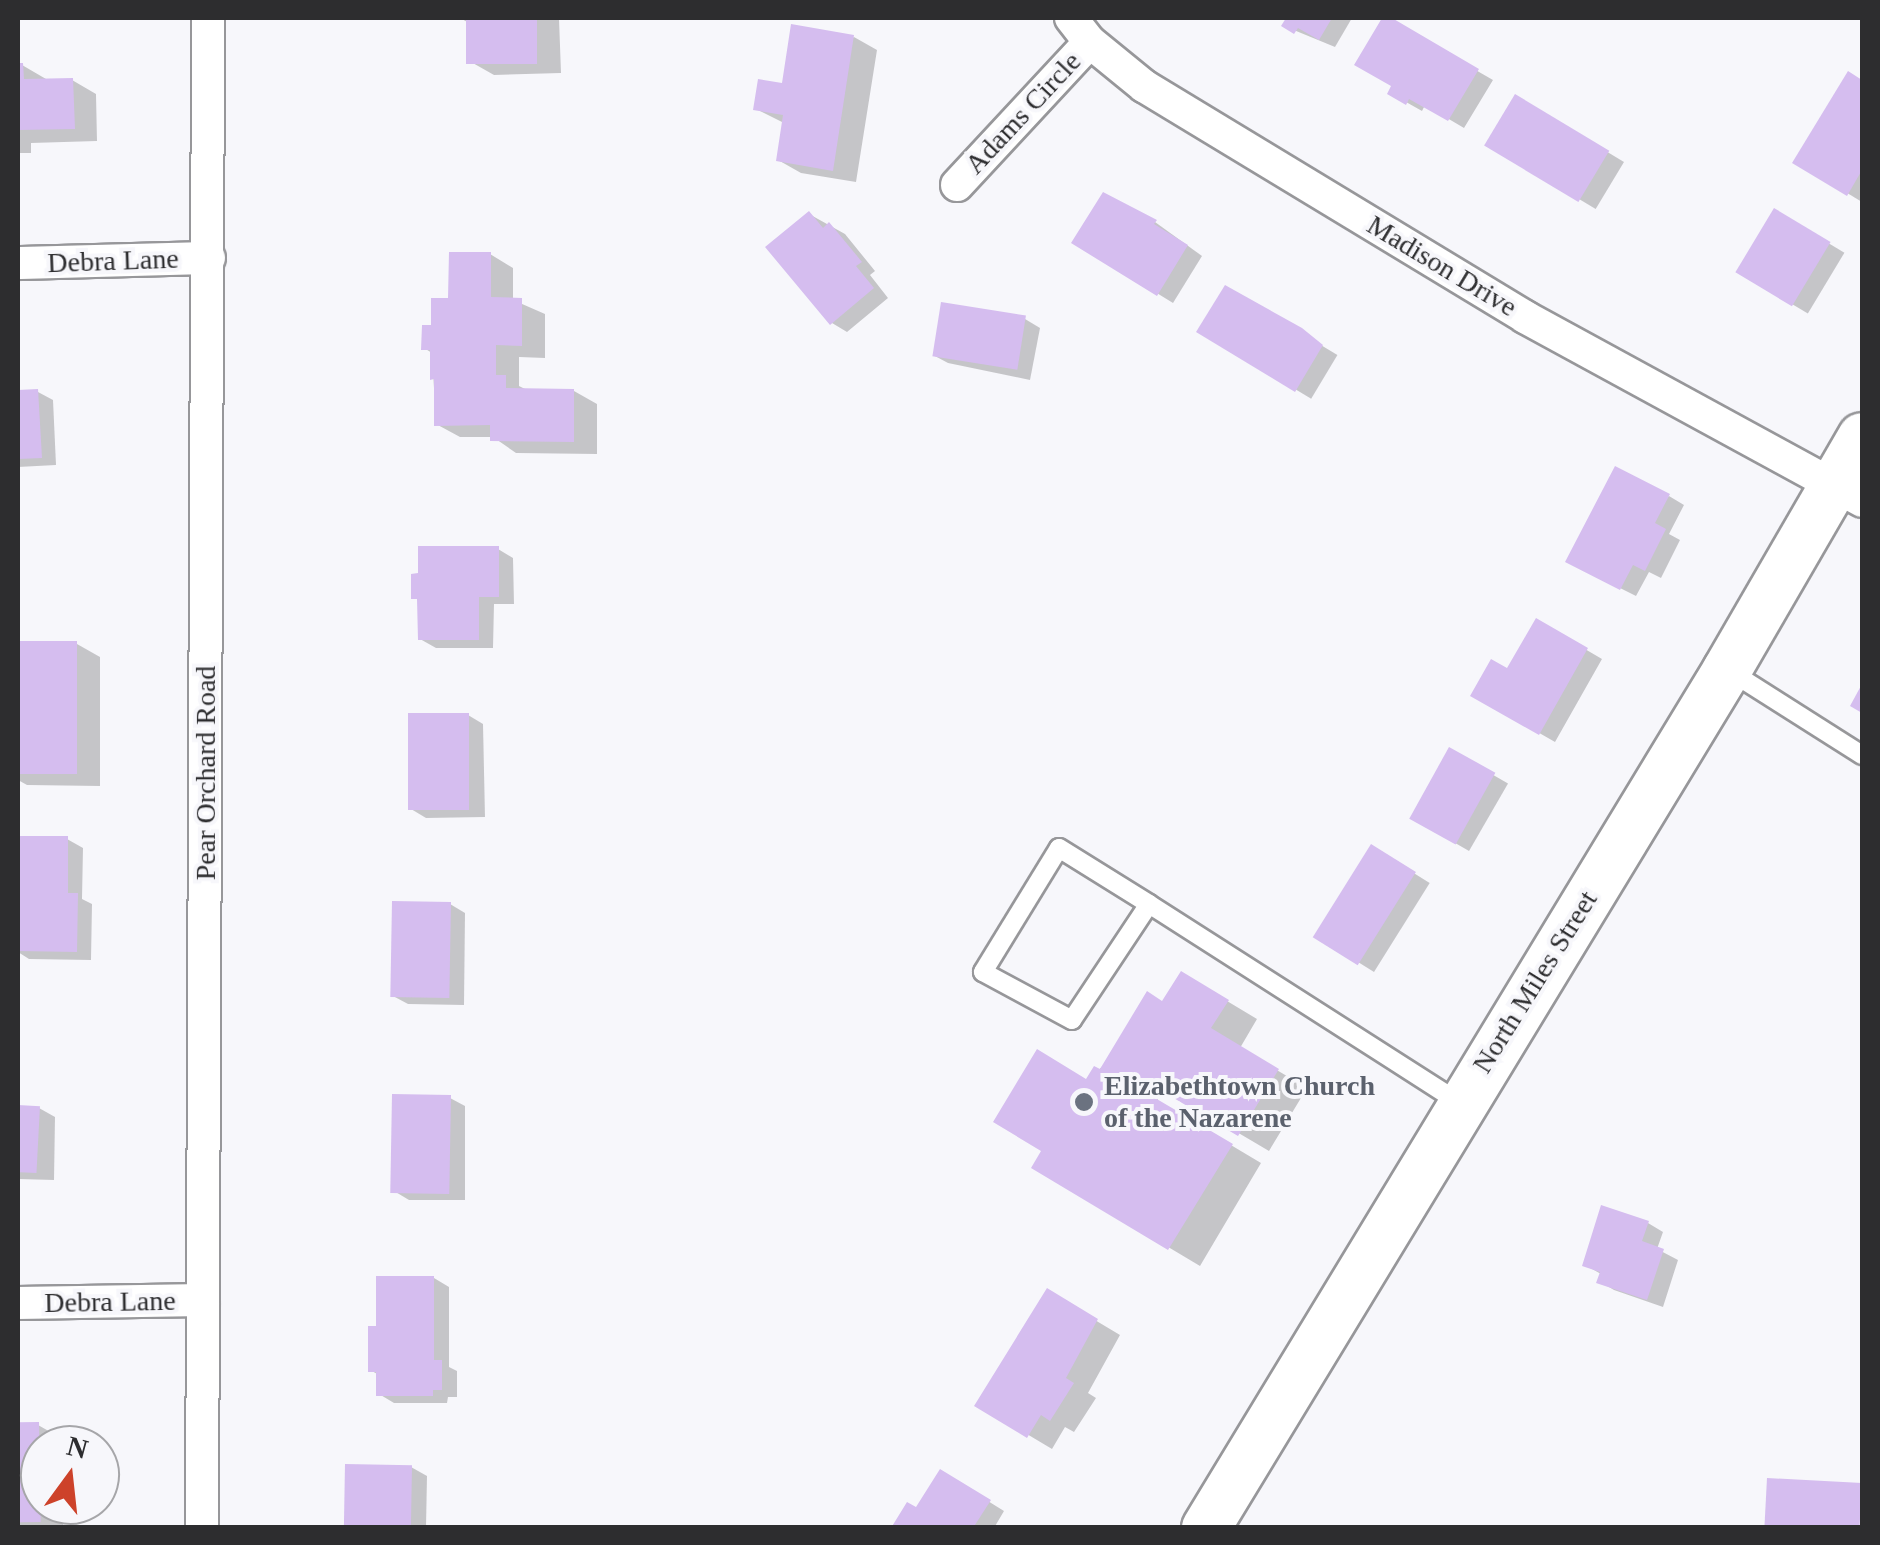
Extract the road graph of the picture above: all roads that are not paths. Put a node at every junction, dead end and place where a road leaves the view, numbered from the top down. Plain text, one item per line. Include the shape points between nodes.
1 (208, 18) edge
2 (1081, 30) edge
3 (956, 185) dead end
4 (209, 258) junction
5 (18, 264) edge
6 (1862, 437) edge
7 (1848, 493) edge
8 (1728, 670) junction
9 (1862, 755) edge
10 (1149, 904) junction
11 (1460, 1103) junction
12 (203, 1300) junction
13 (18, 1303) edge
14 (202, 1528) edge
15 (1206, 1528) edge

1 - 4 street, Pear Orchard Road
2 - 3 street, Adams Circle
2 - 7 street, Madison Drive via 1144,86 1526,317
4 - 5 street, Debra Lane
4 - 12 street, Pear Orchard Road
6 - 7 main road, North Miles Street
7 - 8 main road, North Miles Street
8 - 9 lane
8 - 11 main road, North Miles Street
10 - 10 lane via 1059,848 983,972 1072,1020
10 - 11 lane
11 - 15 main road, North Miles Street
12 - 13 street, Debra Lane
12 - 14 street, Pear Orchard Road

